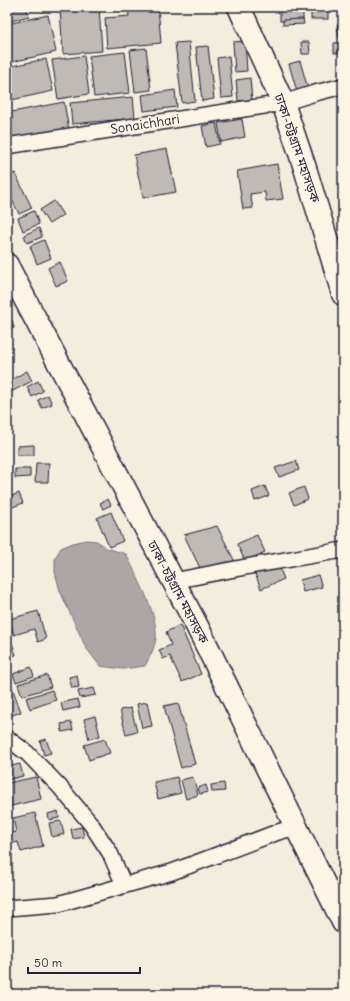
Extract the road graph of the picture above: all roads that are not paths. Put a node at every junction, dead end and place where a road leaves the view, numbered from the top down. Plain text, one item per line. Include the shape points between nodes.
1 (239, 7) edge
2 (343, 86) edge
3 (283, 103) junction
4 (7, 147) edge
5 (7, 265) edge
6 (343, 294) edge
7 (343, 550) edge
8 (173, 581) junction
9 (7, 738) edge
10 (296, 827) junction
11 (124, 885) junction
12 (7, 908) edge
13 (343, 922) edge

1 - 3 highway, ঢাকা-চট্টগ্রাম মহাসড়ক
2 - 3 street, Sonaichhari
3 - 4 street, Sonaichhari
3 - 6 highway, ঢাকা-চট্টগ্রাম মহাসড়ক
5 - 8 highway, ঢাকা-চট্টগ্রাম মহাসড়ক
7 - 8 street
8 - 10 highway, ঢাকা-চট্টগ্রাম মহাসড়ক
9 - 11 street via 27,753 91,824 110,853
10 - 11 street via 172,872
10 - 13 highway, ঢাকা-চট্টগ্রাম মহাসড়ক
11 - 12 street via 58,904

